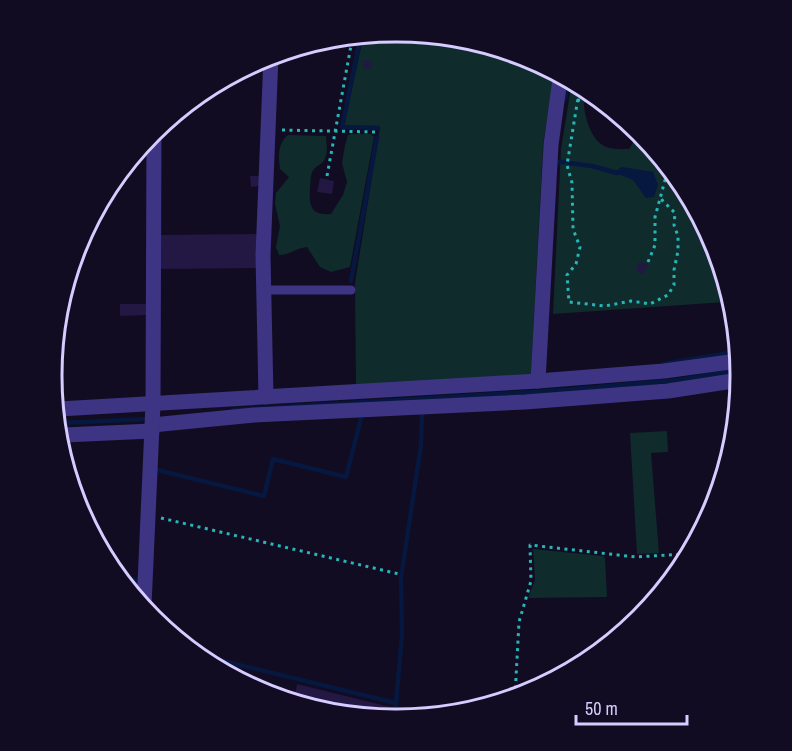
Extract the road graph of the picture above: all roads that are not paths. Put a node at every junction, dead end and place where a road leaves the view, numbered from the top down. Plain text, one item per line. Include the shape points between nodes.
1 (271, 66) edge
2 (559, 85) edge
3 (154, 146) edge
4 (264, 290) junction
5 (351, 290) dead end
6 (729, 362) edge
7 (538, 381) junction
8 (730, 381) edge
9 (266, 397) junction
10 (153, 404) junction
11 (64, 409) edge
12 (152, 428) junction
13 (68, 435) edge
14 (145, 594) edge

1 - 4 street
2 - 7 street via 551,145
3 - 10 street
4 - 5 lane
4 - 9 street
6 - 7 street
7 - 9 street
8 - 12 street via 549,401 254,415
9 - 10 street
10 - 11 street
10 - 12 street
12 - 13 street
12 - 14 street

